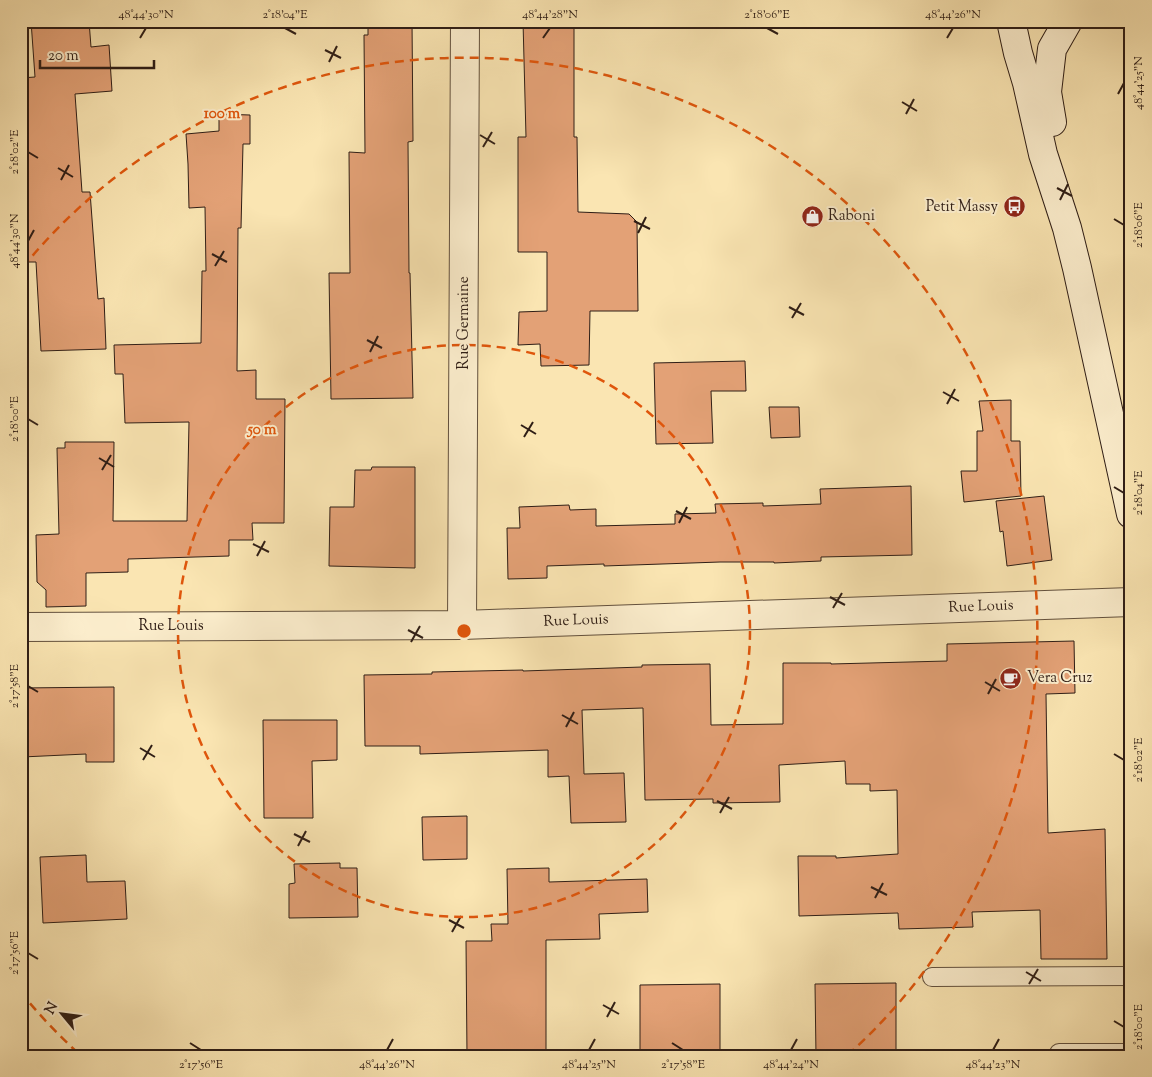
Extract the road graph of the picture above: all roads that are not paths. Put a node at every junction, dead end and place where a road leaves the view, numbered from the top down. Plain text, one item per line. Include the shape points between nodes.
1 (465, 21) edge
2 (1011, 21) edge
3 (1068, 21) edge
4 (1067, 228) junction
5 (1131, 514) edge
6 (1131, 602) edge
7 (462, 625) junction
8 (21, 627) edge
9 (1131, 976) edge
10 (932, 977) dead end
11 (1058, 1053) dead end
12 (1131, 1053) edge

1 - 7 street, Rue Germaine
2 - 4 street via 1043,154
3 - 4 street via 1052,48 1047,92
4 - 5 street
6 - 7 street, Rue Louis
7 - 8 street, Rue Louis
9 - 10 lane
11 - 12 lane

